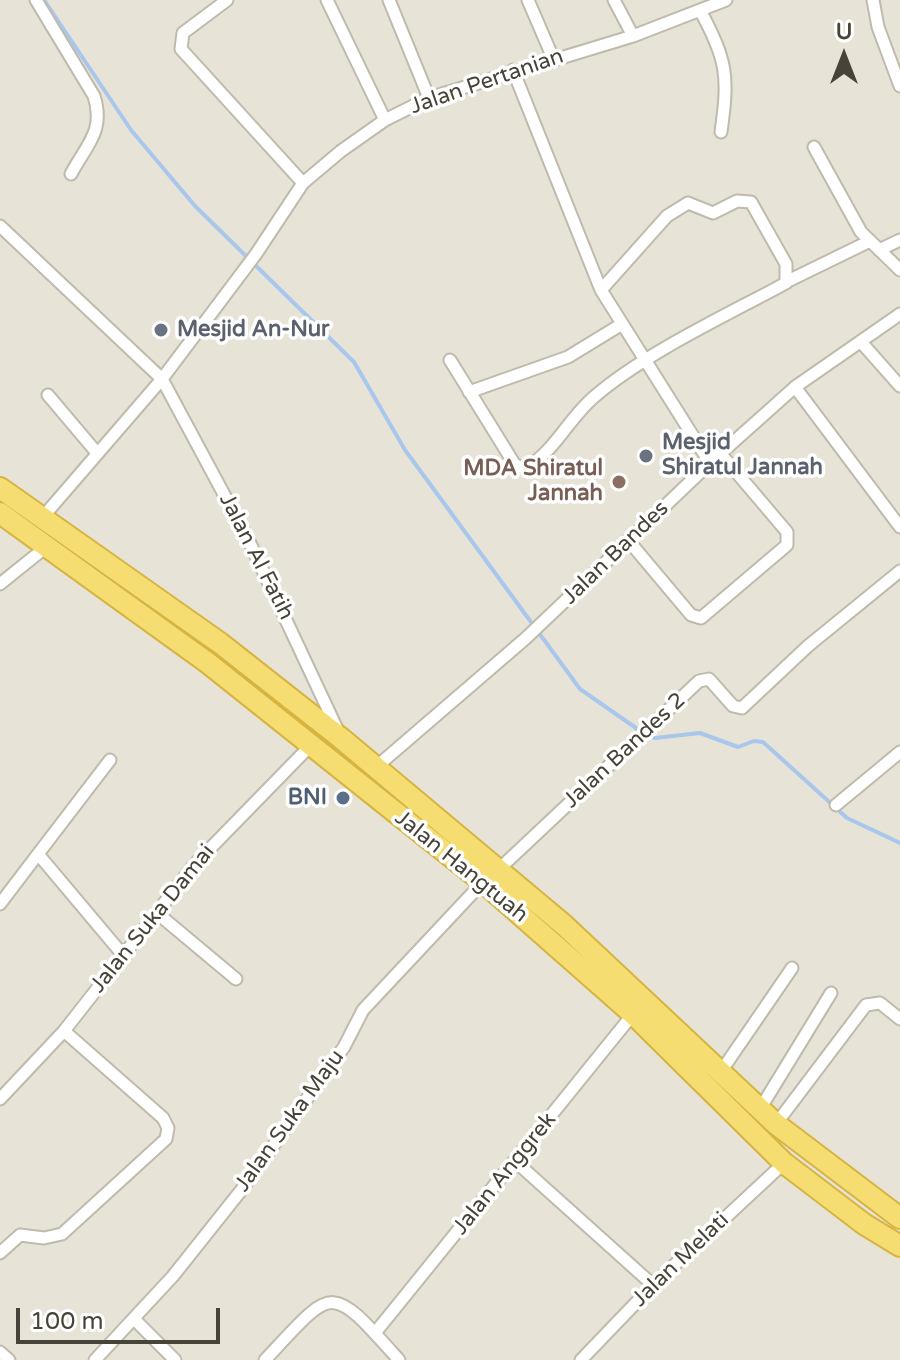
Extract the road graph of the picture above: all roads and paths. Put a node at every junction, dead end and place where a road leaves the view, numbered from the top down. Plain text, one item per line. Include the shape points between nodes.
1 (36, 0) edge
2 (227, 0) edge
3 (327, 0) edge
4 (389, 0) edge
5 (528, 0) edge
6 (614, 0) edge
7 (726, 0) edge
8 (873, 0) edge
9 (700, 10) junction
10 (633, 36) junction
11 (553, 58) junction
12 (513, 70) junction
13 (900, 86) edge
14 (429, 98) junction
15 (385, 120) junction
16 (721, 132) dead end
17 (814, 147) dead end
18 (71, 174) dead end
19 (303, 183) junction
20 (0, 226) edge
21 (900, 240) edge
22 (874, 246) junction
23 (900, 270) edge
24 (788, 281) junction
25 (601, 290) junction
26 (900, 314) edge
27 (622, 324) junction
28 (861, 342) junction
29 (450, 360) dead end
30 (646, 362) junction
31 (162, 379) junction
32 (900, 386) edge
33 (795, 387) junction
34 (469, 392) junction
35 (48, 395) dead end
36 (97, 453) junction
37 (720, 453) junction
38 (710, 463) junction
39 (0, 488) edge
40 (0, 513) edge
41 (42, 518) junction
42 (900, 527) edge
43 (628, 540) junction
44 (46, 547) junction
45 (900, 571) edge
46 (0, 584) edge
47 (342, 739) junction
48 (312, 744) junction
49 (900, 752) edge
50 (110, 760) dead end
51 (374, 769) junction
52 (836, 805) dead end
53 (437, 834) junction
54 (38, 854) junction
55 (490, 876) junction
56 (0, 904) edge
57 (157, 913) junction
58 (123, 955) junction
59 (792, 968) dead end
60 (236, 979) dead end
61 (831, 993) dead end
62 (633, 1014) junction
63 (900, 1019) edge
64 (64, 1031) junction
65 (720, 1073) junction
66 (0, 1099) edge
67 (760, 1109) junction
68 (776, 1124) junction
69 (516, 1162) junction
70 (784, 1163) junction
71 (877, 1204) junction
72 (900, 1218) edge
73 (864, 1224) junction
74 (900, 1246) edge
75 (0, 1253) edge
76 (653, 1285) junction
77 (135, 1320) junction
78 (375, 1333) junction
79 (0, 1352) edge
80 (586, 1358) edge
81 (9, 1360) edge
82 (95, 1360) edge
83 (175, 1360) edge
84 (265, 1360) edge
85 (399, 1360) edge

1 - 18 street via 99,112 98,129
2 - 19 street via 183,33 181,49
3 - 15 street
4 - 14 street
5 - 11 street
6 - 10 street
7 - 9 street, Jalan Pertanian
8 - 13 street
9 - 10 street, Jalan Pertanian
9 - 16 street via 727,74
10 - 11 street, Jalan Pertanian
11 - 12 street, Jalan Pertanian
12 - 14 street, Jalan Pertanian
12 - 25 street
14 - 15 street, Jalan Pertanian
15 - 19 street, Jalan Pertanian
17 - 22 street
19 - 31 street, Jalan Pertanian
20 - 31 street, Jalan Al Fatih
21 - 22 street
22 - 23 street
22 - 24 street
24 - 25 street via 786,264 751,202 737,201 713,213 688,203 667,216
24 - 30 street
25 - 27 street
26 - 28 street, Jalan Bandes
27 - 30 street
27 - 34 street via 568,357
28 - 32 street
28 - 33 street, Jalan Bandes
29 - 34 street
30 - 34 street via 594,397 526,468 515,465
30 - 38 street
31 - 36 street, Jalan Pertanian
31 - 47 street, Jalan Al Fatih via 249,541
33 - 37 street, Jalan Bandes
33 - 42 street
35 - 36 street
36 - 41 street, Jalan Pertanian
37 - 38 street, Jalan Bandes
37 - 43 street via 787,532 787,545 701,618 691,615
38 - 43 street, Jalan Bandes
39 - 41 highway, Jalan Hangtuah
40 - 44 highway, Jalan Hangtuah
41 - 47 highway, Jalan Hangtuah via 220,643
43 - 51 street, Jalan Bandes via 526,638
44 - 46 street
44 - 48 highway, Jalan Hangtuah
45 - 55 street, Jalan Bandes 2 via 742,708 733,706 706,679
47 - 51 highway, Jalan Hangtuah
48 - 53 highway, Jalan Hangtuah
48 - 57 street, Jalan Suka Damai via 194,865
49 - 52 street
50 - 54 street
51 - 53 highway, Jalan Hangtuah
53 - 55 highway, Jalan Hangtuah
54 - 56 street
54 - 58 street
55 - 62 highway, Jalan Hangtuah
55 - 65 highway, Jalan Hangtuah via 564,925
55 - 77 street, Jalan Suka Maju via 363,1010 344,1047 243,1188
57 - 58 street, Jalan Suka Damai
57 - 60 street
58 - 64 street, Jalan Suka Damai
59 - 65 street
61 - 67 street
62 - 69 street, Jalan Anggrek
62 - 70 highway, Jalan Hangtuah
63 - 68 street via 880,1003 866,1005
64 - 66 street, Jalan Suka Damai
64 - 75 street via 163,1118 168,1133 62,1234 20,1235
65 - 67 highway, Jalan Hangtuah
67 - 68 highway, Jalan Hangtuah
68 - 71 highway, Jalan Hangtuah
69 - 76 street
69 - 78 street, Jalan Anggrek
70 - 73 highway, Jalan Hangtuah
70 - 76 street, Jalan Melati
71 - 72 highway, Jalan Hangtuah
71 - 73 highway
73 - 74 highway, Jalan Hangtuah
76 - 80 street, Jalan Melati
77 - 82 street, Jalan Suka Maju
77 - 83 street
78 - 84 street via 351,1308 321,1303
78 - 85 street
79 - 81 street

